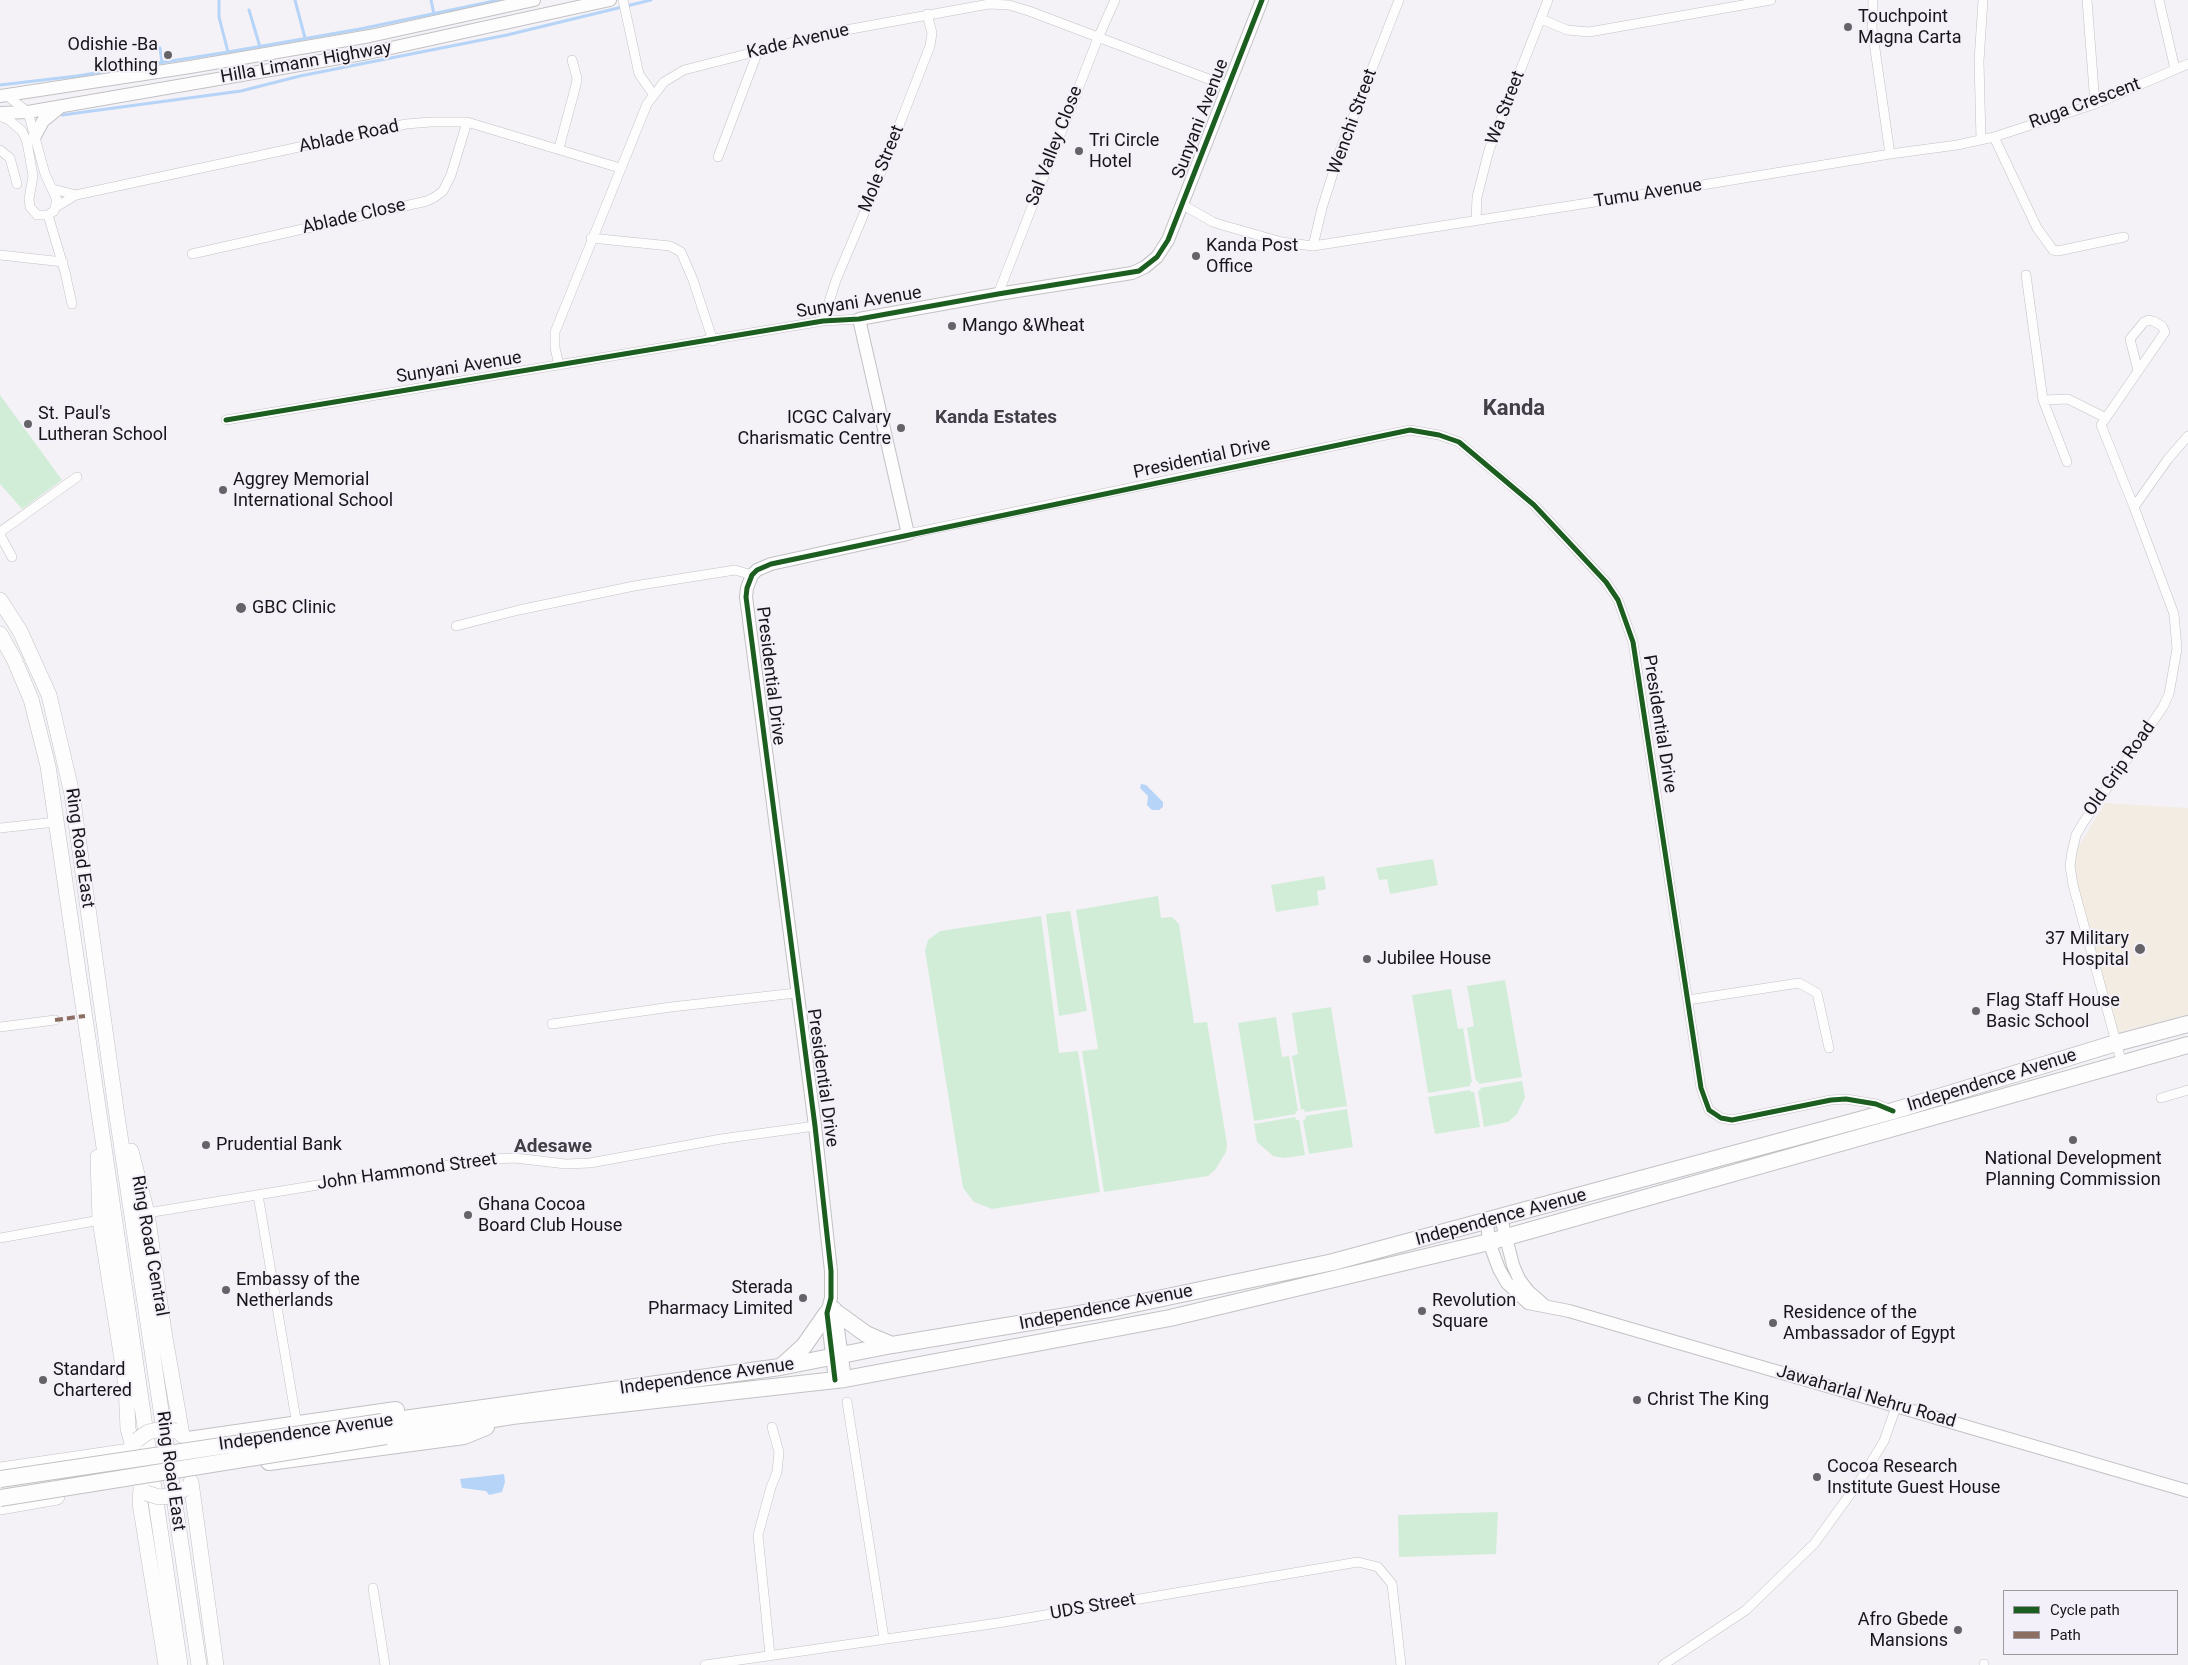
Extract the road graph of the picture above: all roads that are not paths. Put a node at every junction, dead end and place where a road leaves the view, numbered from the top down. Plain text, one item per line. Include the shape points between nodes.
1 (534, 0) edge
2 (610, 0) edge
3 (623, 0) edge
4 (1115, 0) edge
5 (1262, 0) edge
6 (1399, 0) edge
7 (1548, 0) edge
8 (1772, 0) edge
9 (1873, 0) edge
10 (1983, 0) edge
11 (2087, 0) edge
12 (2159, 0) edge
13 (928, 14) junction
14 (1541, 20) junction
15 (1098, 38) junction
16 (758, 51) junction
17 (572, 60) dead end
18 (2188, 64) edge
19 (2175, 69) junction
20 (1227, 86) junction
21 (653, 94) junction
22 (3, 96) edge
23 (2095, 104) junction
24 (62, 106) junction
25 (28, 112) junction
26 (0, 115) edge
27 (467, 122) junction
28 (35, 136) junction
29 (1994, 137) junction
30 (1981, 140) junction
31 (560, 148) junction
32 (0, 150) edge
33 (1890, 154) junction
34 (718, 157) dead end
35 (620, 168) junction
36 (17, 184) dead end
37 (53, 189) junction
38 (76, 195) junction
39 (1183, 205) junction
40 (56, 208) junction
41 (48, 215) junction
42 (1476, 220) junction
43 (2124, 237) dead end
44 (591, 238) junction
45 (1313, 246) junction
46 (0, 254) edge
47 (192, 254) dead end
48 (63, 262) junction
49 (2026, 275) dead end
50 (998, 294) junction
51 (72, 304) dead end
52 (859, 319) junction
53 (823, 321) junction
54 (713, 341) junction
55 (559, 365) junction
56 (2138, 370) junction
57 (2043, 400) junction
58 (2106, 418) junction
59 (226, 420) dead end
60 (2188, 436) edge
61 (2067, 462) dead end
62 (76, 476) dead end
63 (2136, 504) junction
64 (0, 533) edge
65 (908, 534) junction
66 (12, 557) dead end
67 (752, 575) junction
68 (0, 600) edge
69 (456, 626) dead end
70 (0, 634) edge
71 (56, 822) junction
72 (0, 828) edge
73 (88, 905) junction
74 (69, 908) junction
75 (796, 993) junction
76 (1688, 1000) junction
77 (55, 1020) dead end
78 (552, 1024) dead end
79 (2188, 1024) edge
80 (0, 1027) edge
81 (2116, 1043) junction
82 (2188, 1045) edge
83 (1829, 1048) dead end
84 (2122, 1064) junction
85 (2188, 1090) edge
86 (2161, 1098) dead end
87 (98, 1108) junction
88 (116, 1109) junction
89 (1893, 1111) junction
90 (815, 1126) junction
91 (258, 1195) junction
92 (147, 1212) junction
93 (100, 1220) junction
94 (1494, 1220) junction
95 (1506, 1237) junction
96 (0, 1238) edge
97 (1490, 1242) junction
98 (142, 1277) joint
99 (1544, 1305) junction
100 (832, 1308) junction
101 (892, 1345) junction
102 (836, 1356) junction
103 (780, 1367) junction
104 (840, 1379) junction
105 (847, 1402) dead end
106 (1896, 1407) junction
107 (511, 1410) junction
108 (297, 1426) junction
109 (772, 1428) dead end
110 (384, 1429) junction
111 (182, 1436) junction
112 (133, 1446) junction
113 (0, 1470) edge
114 (0, 1478) edge
115 (190, 1481) junction
116 (140, 1488) junction
117 (2188, 1492) edge
118 (0, 1498) edge
119 (0, 1507) edge
120 (373, 1588) dead end
121 (884, 1638) junction
122 (770, 1655) junction
123 (166, 1665) edge
124 (180, 1665) edge
125 (199, 1665) edge
126 (216, 1665) edge
127 (385, 1665) edge
128 (704, 1665) edge
129 (1401, 1665) edge
130 (1664, 1665) edge

1 - 22 street, Hilla Limann Highway via 370,36
2 - 24 street, Hilla Limann Highway via 368,53
3 - 21 street via 639,74
4 - 15 street, Sal Valley Close
5 - 20 street, Sunyani Avenue
6 - 45 street, Wenchi Street via 1341,148
7 - 14 street, Wa Street
8 - 14 street via 1589,32 1567,30
9 - 33 street via 1872,28
10 - 30 street via 1979,61
11 - 23 street
12 - 19 street
13 - 15 street, Kade Avenue via 971,6 1009,5
13 - 16 street, Kade Avenue
13 - 53 street, Mole Street via 932,33 930,46 836,280
14 - 42 street, Wa Street via 1489,150
15 - 20 street, Kade Avenue
15 - 50 street, Sal Valley Close
16 - 21 street, Kade Avenue via 684,70 664,82
16 - 34 street
17 - 31 street via 577,78
18 - 19 street, Ruga Crescent
19 - 23 street, Ruga Crescent
20 - 39 street, Sunyani Avenue
21 - 35 street, Kade Avenue
22 - 25 street
23 - 29 street, Ruga Crescent
24 - 25 street, Hilla Limann Highway
24 - 28 street via 43,121
25 - 26 street, Hilla Limann Highway
25 - 28 street
26 - 41 street via 22,131 33,176 30,207 37,215
27 - 31 street, Ablade Road
27 - 38 street, Ablade Road via 406,124
27 - 47 street, Ablade Close via 451,175 435,197
28 - 37 street via 45,174
29 - 30 street, Ruga Crescent
29 - 43 street via 2038,228 2053,250
30 - 33 street, Tumu Avenue
31 - 35 street, Ablade Road
32 - 36 street via 10,158
33 - 42 street, Tumu Avenue
35 - 44 street, Kade Avenue
37 - 38 street, Ablade Road
37 - 40 street via 58,200
38 - 40 street, Ablade Road
39 - 45 street, Tumu Avenue via 1213,222 1282,242
39 - 50 street, Sunyani Avenue via 1168,240 1156,257 1139,271
40 - 41 street, Ablade Road
41 - 48 street
42 - 45 street, Tumu Avenue
44 - 54 street via 670,246 681,252
44 - 55 street, Kade Avenue via 555,332
46 - 48 street
48 - 51 street
49 - 57 street
50 - 52 street, Sunyani Avenue
52 - 53 street, Sunyani Avenue
52 - 65 street
53 - 54 street, Sunyani Avenue
54 - 55 street, Sunyani Avenue
55 - 59 street, Sunyani Avenue
56 - 56 street via 2130,339 2144,322 2153,321 2165,332
56 - 58 street
57 - 58 street via 2068,399
57 - 61 street
58 - 63 street, Old Grip Road via 2101,426
60 - 63 street
62 - 64 street
63 - 81 street, Old Grip Road via 2174,614 2175,669 2163,707 2076,836 2070,866
64 - 66 street
65 - 67 street, Presidential Drive via 771,564
65 - 76 street, Presidential Drive via 1410,430 1439,434 1459,442 1534,505 1606,582 1618,600 1633,642
67 - 69 street via 735,570 634,586
67 - 75 street, Presidential Drive via 746,597
68 - 73 main road, Ring Road East via 20,631 49,695 72,794
70 - 71 main road, Ring Road Central via 31,700 48,766
71 - 72 street
71 - 74 main road, Ring Road Central
73 - 74 main road
73 - 88 main road, Ring Road East
74 - 87 main road, Ring Road Central
75 - 78 street
75 - 90 street, Presidential Drive
76 - 83 street via 1799,982 1816,993
76 - 89 street, Presidential Drive via 1701,1088 1709,1110 1721,1118 1732,1120 1846,1099 1876,1104
77 - 80 street
79 - 81 highway, Independence Avenue
81 - 84 street, Old Grip Road
81 - 89 highway, Independence Avenue
82 - 84 highway, Independence Avenue
84 - 95 highway, Independence Avenue
85 - 86 street
87 - 93 main road, Ring Road Central
87 - 124 main road, Ring Road Central
88 - 92 main road, Ring Road Central via 138,1172
88 - 98 main road, Ring Road Central
89 - 94 highway, Independence Avenue
90 - 91 street, John Hammond Street via 720,1139 590,1163 492,1159
90 - 100 street, Presidential Drive
91 - 92 street, John Hammond Street
91 - 108 street
92 - 111 main road, Ring Road Central
93 - 96 street
93 - 112 main road, Ring Road Central
94 - 95 street, Jawaharlal Nehru Road
94 - 97 street, Jawaharlal Nehru Road
94 - 101 highway, Independence Avenue via 1333,1262 1115,1308
95 - 97 highway, Independence Avenue
95 - 99 street, Jawaharlal Nehru Road via 1519,1279
97 - 99 street, Jawaharlal Nehru Road via 1499,1268 1514,1292 1528,1303
97 - 104 highway, Independence Avenue via 1170,1318
98 - 125 main road, Ring Road East
99 - 106 street, Jawaharlal Nehru Road
100 - 101 highway via 866,1334
100 - 102 street, Presidential Drive
100 - 103 highway via 804,1346
101 - 102 highway, Independence Avenue
102 - 103 highway, Independence Avenue
102 - 104 street, Presidential Drive
103 - 107 highway, Independence Avenue
104 - 107 highway, Independence Avenue
105 - 121 street
106 - 117 street, Jawaharlal Nehru Road
106 - 130 street via 1884,1440 1859,1482 1814,1544 1746,1610
107 - 108 highway via 460,1400
107 - 110 highway, Independence Avenue
107 - 115 highway via 464,1436
108 - 111 highway
109 - 122 street via 779,1452 778,1472 758,1535
110 - 114 highway, Independence Avenue, bridge
110 - 118 highway, Independence Avenue, bridge
111 - 112 main road, bridge via 155,1430
111 - 115 main road via 194,1450 196,1461
112 - 113 main road
112 - 116 main road via 128,1467
115 - 116 main road, bridge via 173,1496 159,1497
115 - 126 main road, Ring Road East
116 - 119 main road
116 - 123 main road, Ring Road East
120 - 127 street
121 - 122 street, UDS Street
121 - 129 street, UDS Street via 998,1623 1358,1562 1378,1567 1392,1584
122 - 128 street, UDS Street

